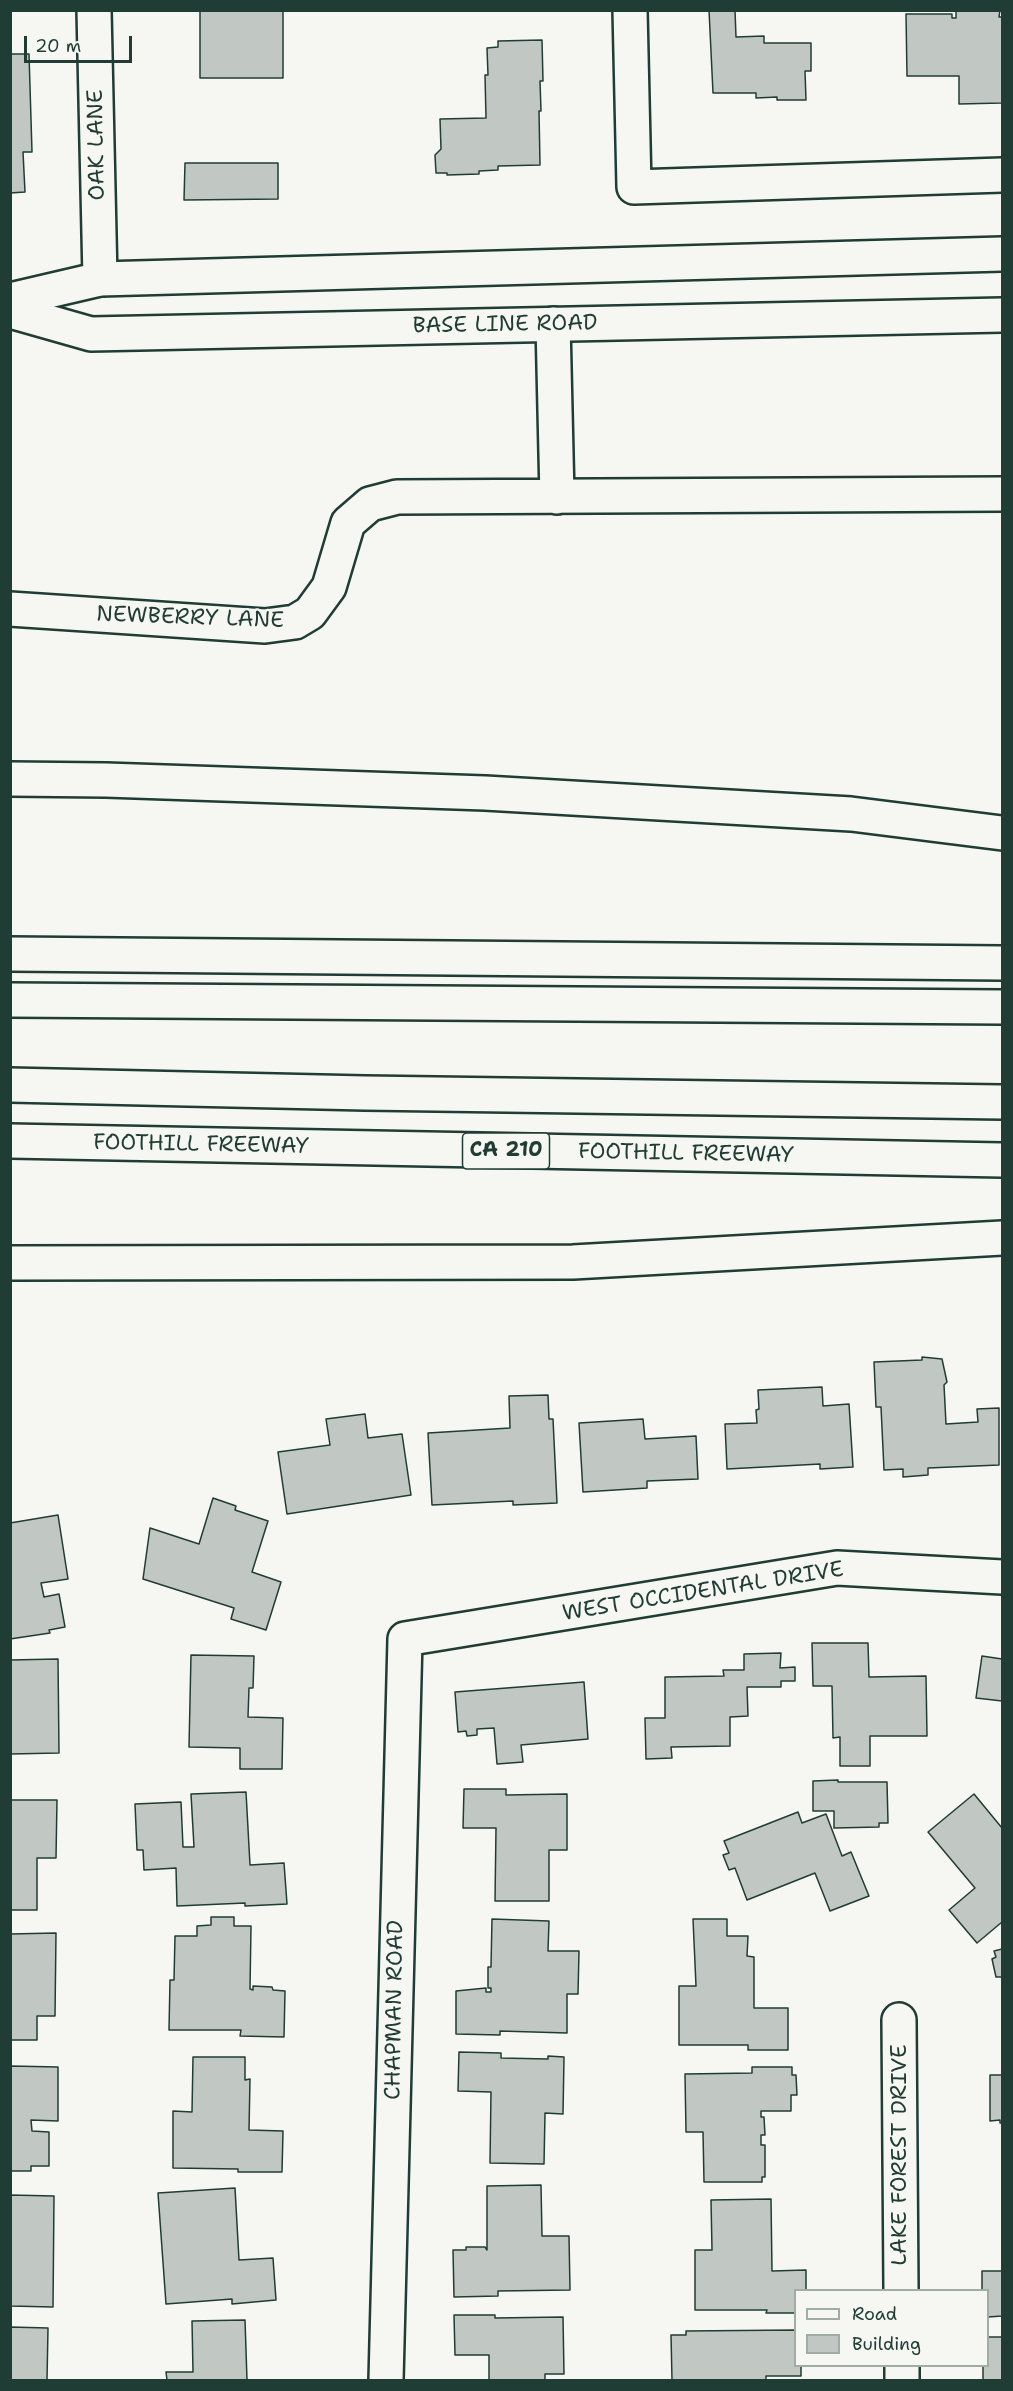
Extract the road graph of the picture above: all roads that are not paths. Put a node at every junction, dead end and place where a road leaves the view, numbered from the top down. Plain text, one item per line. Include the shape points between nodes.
1 (94, 10) edge
2 (630, 10) edge
3 (1002, 175) edge
4 (1002, 254) edge
5 (100, 279) junction
6 (10, 300) edge
7 (10, 311) edge
8 (1002, 315) edge
9 (553, 324) junction
10 (1002, 494) edge
11 (557, 497) junction
12 (10, 609) edge
13 (10, 779) edge
14 (1002, 833) edge
15 (10, 954) edge
16 (1002, 963) edge
17 (10, 1000) edge
18 (1002, 1007) edge
19 (10, 1085) edge
20 (1002, 1102) edge
21 (10, 1141) edge
22 (1002, 1160) edge
23 (1002, 1238) edge
24 (10, 1263) edge
25 (1002, 1577) edge
26 (405, 1639) joint
27 (899, 2020) dead end
28 (901, 2289) edge
29 (386, 2380) edge

1 - 5 main road, OAK LANE
2 - 3 main road via 634,187
4 - 5 main road
5 - 6 main road
7 - 9 main road, BASE LINE ROAD via 91,334
8 - 9 main road, BASE LINE ROAD
9 - 11 main road
10 - 11 main road, NEWBERRY LANE
11 - 12 main road, NEWBERRY LANE via 397,497 370,504 348,523 329,587 310,613 295,622 265,626
13 - 14 main road via 496,794 851,814
15 - 16 main road
17 - 18 main road
19 - 20 main road
21 - 22 main road, FOOTHILL FREEWAY / CA 210
23 - 24 main road via 573,1262
25 - 26 main road, WEST OCCIDENTAL DRIVE via 837,1568
26 - 29 main road, CHAPMAN ROAD
27 - 28 main road, LAKE FOREST DRIVE

